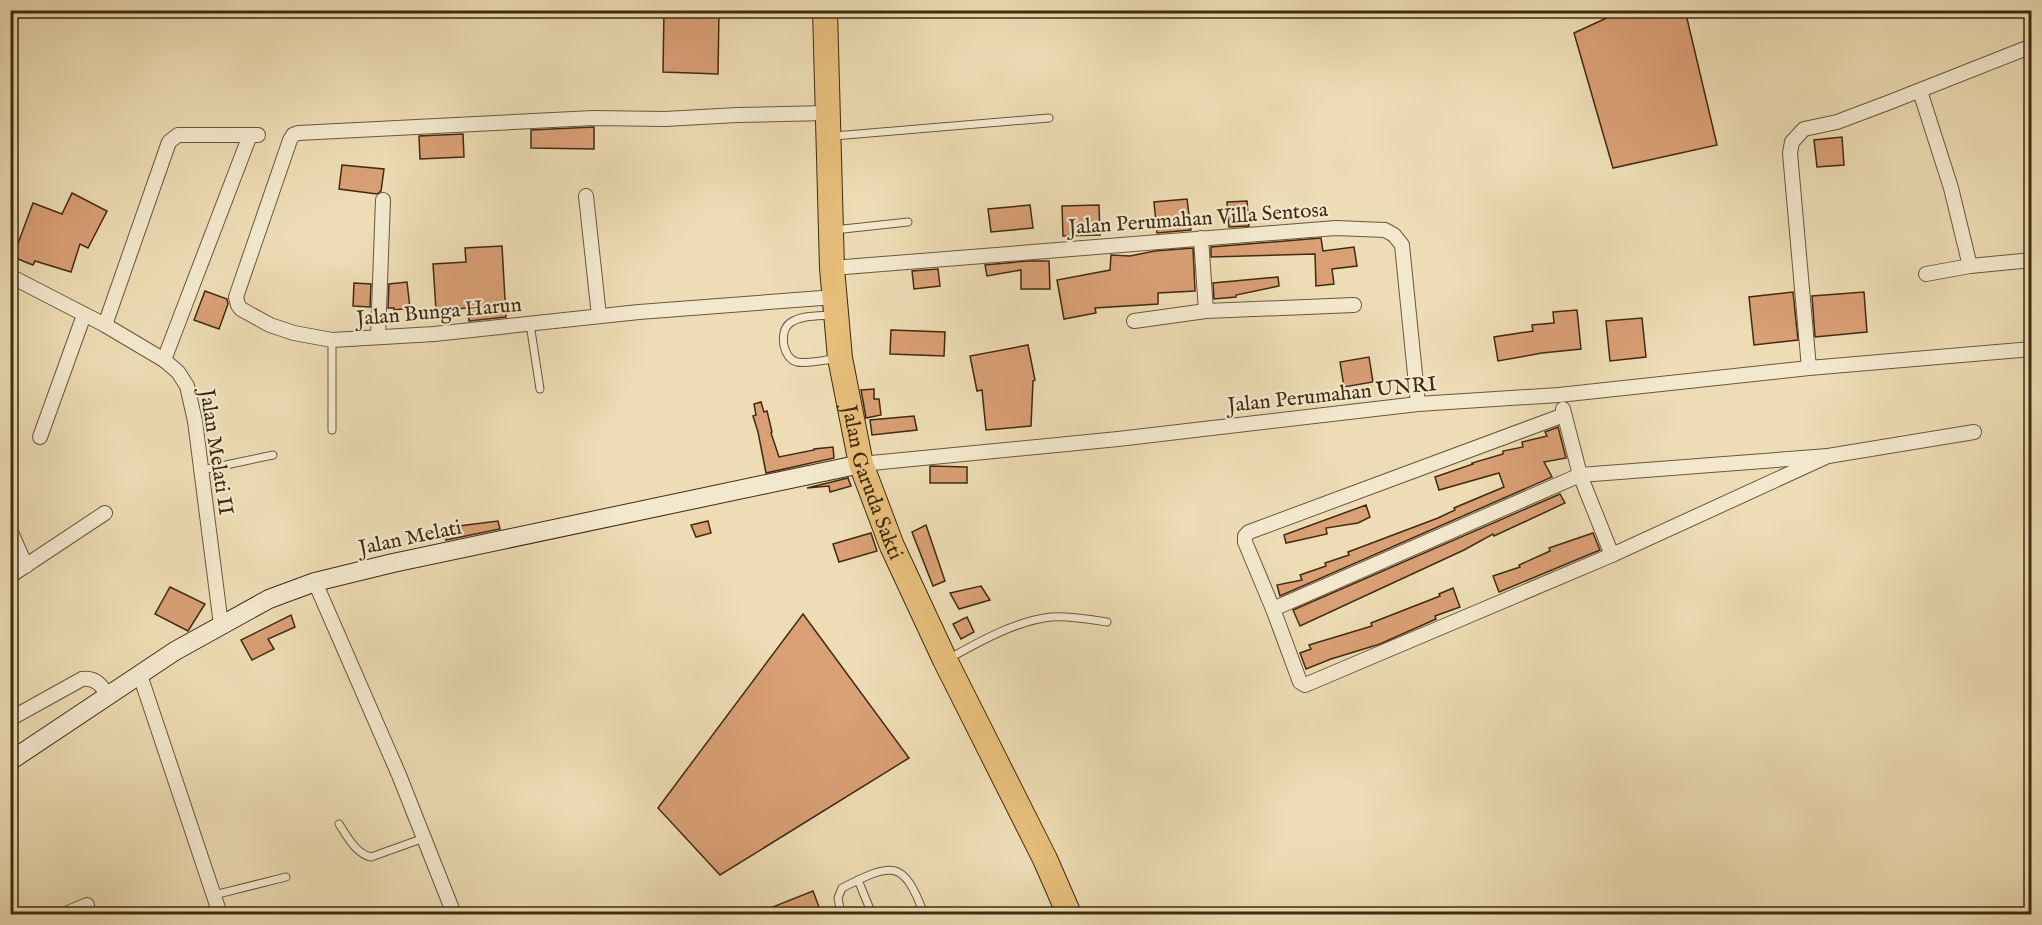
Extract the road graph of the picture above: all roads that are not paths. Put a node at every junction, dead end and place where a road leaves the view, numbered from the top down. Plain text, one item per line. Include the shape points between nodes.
1 (825, 10) edge
2 (2031, 46) edge
3 (1920, 91) junction
4 (1049, 118) dead end
5 (827, 125) junction
6 (586, 196) dead end
7 (383, 200) dead end
8 (908, 222) dead end
9 (831, 230) junction
10 (1201, 238) junction
11 (2031, 260) edge
12 (1970, 266) junction
13 (832, 268) junction
14 (1926, 274) dead end
15 (10, 276) edge
16 (1354, 305) dead end
17 (836, 306) junction
18 (1206, 311) junction
19 (84, 315) junction
20 (599, 316) junction
21 (1134, 321) dead end
22 (530, 324) junction
23 (105, 325) junction
24 (378, 338) junction
25 (332, 340) junction
26 (2031, 349) edge
27 (840, 358) junction
28 (164, 360) junction
29 (1809, 368) junction
30 (540, 389) dead end
31 (1559, 395) junction
32 (1418, 404) junction
33 (1564, 415) junction
34 (332, 430) dead end
35 (1974, 432) dead end
36 (40, 437) dead end
37 (273, 454) dead end
38 (1828, 456) junction
39 (861, 464) junction
40 (202, 470) junction
41 (1580, 476) junction
42 (105, 513) dead end
43 (10, 530) edge
44 (1611, 555) junction
45 (26, 566) junction
46 (10, 576) edge
47 (315, 582) junction
48 (1273, 609) junction
49 (1107, 622) dead end
50 (221, 624) junction
51 (945, 660) junction
52 (140, 675) junction
53 (109, 696) junction
54 (10, 719) edge
55 (10, 761) edge
56 (339, 824) dead end
57 (424, 838) junction
58 (286, 877) dead end
59 (858, 880) junction
60 (214, 895) junction
61 (87, 905) dead end
62 (11, 908) edge
63 (14, 915) edge
64 (66, 915) edge
65 (220, 915) edge
66 (454, 915) edge
67 (841, 915) edge
68 (872, 915) edge
69 (924, 915) edge
70 (1069, 915) edge

1 - 5 highway, Jalan Garuda Sakti
2 - 3 street
3 - 12 street via 1951,188
3 - 29 street via 1837,122 1803,129 1792,142
4 - 5 lane
5 - 9 highway, Jalan Garuda Sakti
5 - 25 street, Jalan Bunga Harun via 737,115 593,118 293,135 237,301 241,309 270,325
6 - 20 street
7 - 24 street
8 - 9 lane
9 - 13 highway, Jalan Garuda Sakti
10 - 13 street, Jalan Perumahan Villa Sentosa
10 - 18 street
10 - 32 street, Jalan Perumahan Villa Sentosa via 1336,228 1384,230 1394,235 1402,246
11 - 12 street
12 - 14 street
13 - 17 highway, Jalan Garuda Sakti
15 - 19 street, Jalan Melati II
16 - 18 street
17 - 20 street, Jalan Bunga Harun
17 - 27 highway, Jalan Garuda Sakti
17 - 27 lane via 795,320 786,328 784,344 788,357 794,361
18 - 21 street
19 - 23 street, Jalan Melati II
19 - 36 street
20 - 22 street, Jalan Bunga Harun
22 - 24 street, Jalan Bunga Harun
22 - 30 lane
23 - 28 street, Jalan Melati II
23 - 28 street via 169,142 178,135 254,135
24 - 25 street, Jalan Bunga Harun
25 - 34 lane
26 - 29 street, Jalan Perumahan UNRI
27 - 39 highway, Jalan Garuda Sakti
28 - 40 street, Jalan Melati II via 187,386
29 - 31 street, Jalan Perumahan UNRI
31 - 32 street, Jalan Perumahan UNRI
31 - 33 street
32 - 39 street, Jalan Perumahan UNRI
33 - 41 street
33 - 48 street via 1249,532 1245,542
35 - 38 street
37 - 40 lane
38 - 41 street
38 - 44 street
39 - 47 main road, Jalan Melati
39 - 51 highway, Jalan Garuda Sakti via 892,546
40 - 50 street, Jalan Melati II
41 - 44 street
41 - 48 street
42 - 45 street
43 - 45 street
44 - 48 street via 1305,686 1300,682
45 - 46 street
47 - 50 main road, Jalan Melati via 269,599
47 - 57 street
49 - 51 lane via 1074,617 1035,620
50 - 52 main road, Jalan Melati
51 - 70 highway, Jalan Garuda Sakti via 1004,774
52 - 53 main road, Jalan Melati
52 - 60 street
53 - 54 street via 94,680 82,679
53 - 55 main road, Jalan Melati
56 - 57 lane via 364,856
57 - 66 street
58 - 60 lane
59 - 67 lane via 839,892
59 - 68 lane
59 - 69 lane via 884,870 898,871 908,879
60 - 65 street
61 - 64 street
62 - 63 lane

